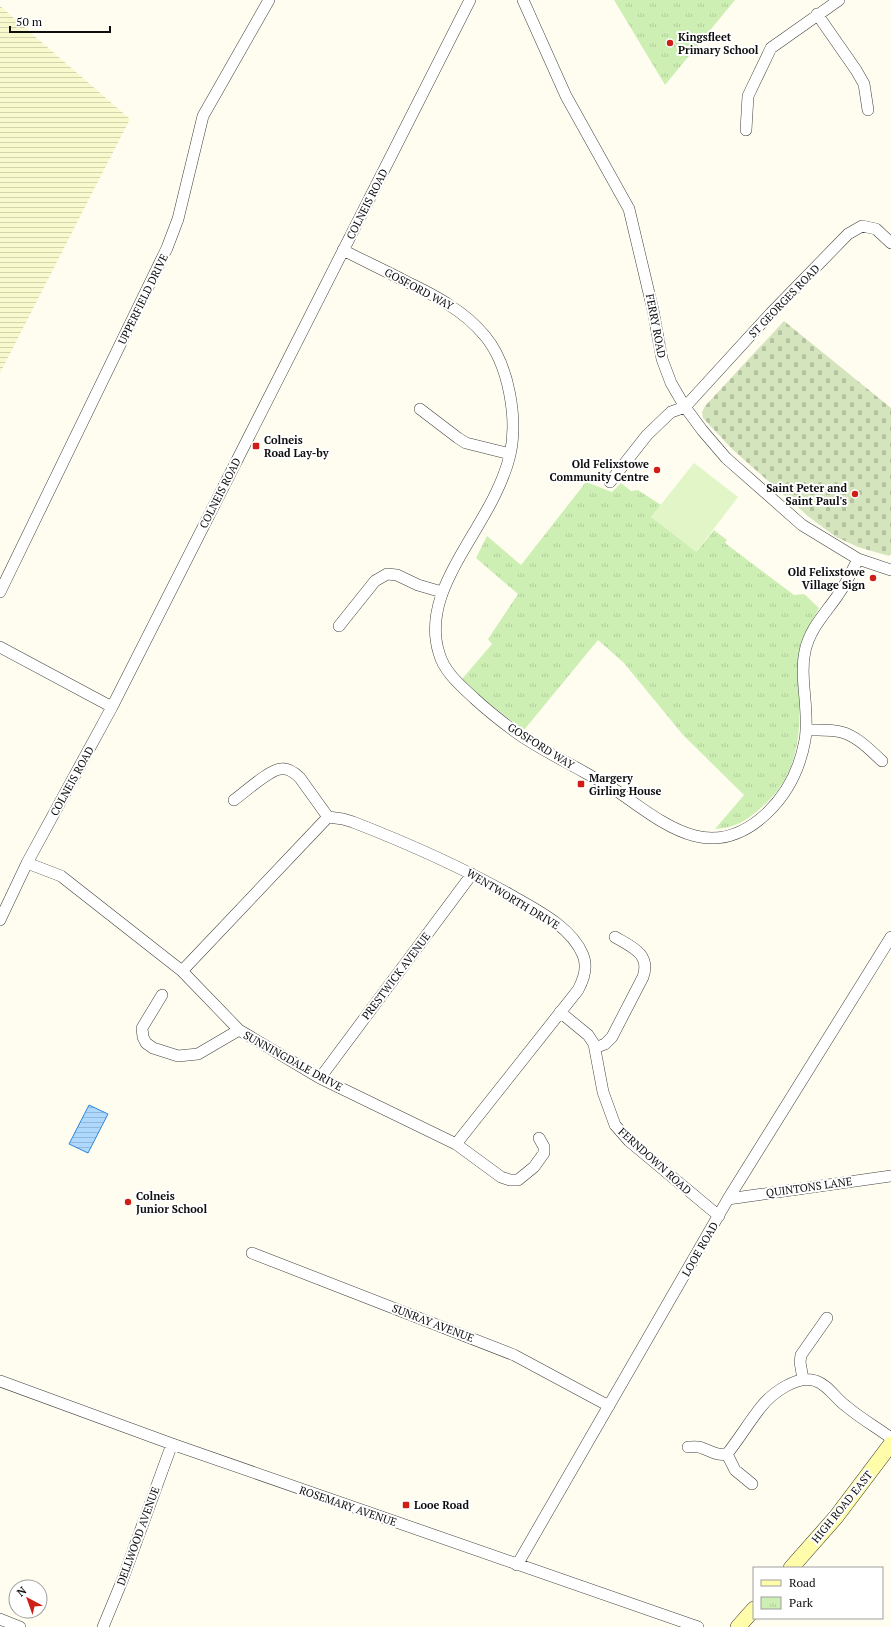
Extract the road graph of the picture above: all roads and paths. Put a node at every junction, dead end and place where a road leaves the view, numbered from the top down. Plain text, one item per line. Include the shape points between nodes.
1 (269, 0) edge
2 (470, 0) edge
3 (523, 0) edge
4 (839, 0) edge
5 (817, 14) junction
6 (868, 110) dead end
7 (746, 130) dead end
8 (891, 243) edge
9 (343, 250) junction
10 (685, 407) junction
11 (420, 409) dead end
12 (510, 454) junction
13 (610, 482) dead end
14 (858, 559) junction
15 (891, 570) edge
16 (0, 592) edge
17 (442, 592) junction
18 (338, 626) dead end
19 (0, 647) edge
20 (112, 707) junction
21 (806, 730) junction
22 (882, 760) dead end
23 (234, 800) dead end
24 (328, 817) junction
25 (27, 863) junction
26 (472, 874) junction
27 (0, 920) edge
28 (615, 937) dead end
29 (891, 937) edge
30 (182, 971) junction
31 (162, 995) dead end
32 (560, 1012) junction
33 (239, 1030) junction
34 (595, 1048) junction
35 (320, 1078) junction
36 (539, 1138) dead end
37 (456, 1144) junction
38 (891, 1176) edge
39 (728, 1199) junction
40 (719, 1216) junction
41 (252, 1253) dead end
42 (827, 1318) dead end
43 (803, 1379) junction
44 (0, 1381) edge
45 (609, 1406) junction
46 (891, 1438) edge
47 (172, 1444) junction
48 (891, 1444) edge
49 (688, 1447) dead end
50 (727, 1454) junction
51 (752, 1484) dead end
52 (517, 1565) junction
53 (792, 1567) edge
54 (753, 1610) edge
55 (0, 1619) edge
56 (20, 1627) edge
57 (103, 1627) edge
58 (698, 1627) edge
59 (738, 1627) edge

1 - 16 street, UPPERFIELD DRIVE via 202,116 178,219 167,248
2 - 9 street, COLNEIS ROAD
3 - 10 street, FERRY ROAD via 566,96 629,209 662,359 670,383
4 - 5 street
5 - 6 street via 864,84
5 - 7 street via 771,48 748,96
8 - 10 street, ST GEORGES ROAD via 876,229 862,226 848,234
9 - 12 street, GOSFORD WAY via 447,303 486,337 500,362 509,391 513,431
9 - 20 street, COLNEIS ROAD
10 - 13 street via 671,412 647,435
10 - 14 street, FERRY ROAD via 726,458 802,526
11 - 12 street via 466,443
12 - 17 street, GOSFORD WAY via 501,482
14 - 15 street, FERRY ROAD
14 - 21 street, GOSFORD WAY via 839,594 816,622 805,650
17 - 18 street via 397,575 387,574 375,581
17 - 21 street, GOSFORD WAY via 436,620 438,652 449,672 466,691 517,733 612,788 658,820 684,833 712,838 727,837 761,819 793,780 802,754
19 - 20 street
20 - 25 street, COLNEIS ROAD
21 - 22 street via 847,734 856,738
23 - 24 street via 272,771 287,769 300,778
24 - 26 street, WENTWORTH DRIVE via 352,822 430,853
24 - 30 street
25 - 27 street, COLNEIS ROAD
25 - 30 street, SUNNINGDALE DRIVE via 61,876
26 - 32 street, WENTWORTH DRIVE via 560,926 579,948 584,956 584,978 578,990
26 - 35 street, PRESTWICK AVENUE
28 - 34 street via 636,950 644,960 646,968 612,1037 605,1044
29 - 39 street, LOOE ROAD
30 - 33 street, SUNNINGDALE DRIVE
31 - 33 street via 142,1028 146,1043 153,1048 178,1056 198,1054
32 - 34 street, FERNDOWN ROAD via 588,1035
32 - 37 street, WENTWORTH DRIVE
33 - 35 street, SUNNINGDALE DRIVE
34 - 40 street, FERNDOWN ROAD via 603,1092 615,1125 629,1141
35 - 37 street, SUNNINGDALE DRIVE
36 - 37 street, SUNNINGDALE DRIVE via 544,1146 540,1160 523,1177 514,1181 501,1177
38 - 39 street, QUINTONS LANE
39 - 40 street, LOOE ROAD
40 - 45 street, LOOE ROAD
41 - 45 street, SUNRAY AVENUE via 514,1355
42 - 43 street via 801,1355
43 - 46 street via 816,1381 830,1390 845,1406
43 - 50 street via 769,1398
44 - 47 street, ROSEMARY AVENUE
45 - 52 street, LOOE ROAD
47 - 52 street, ROSEMARY AVENUE
47 - 57 street, DELLWOOD AVENUE
48 - 53 street, HIGH ROAD EAST via 836,1517
49 - 50 street via 702,1448 720,1455
50 - 51 street via 736,1470
52 - 58 street, ROSEMARY AVENUE
54 - 59 street
55 - 56 street

